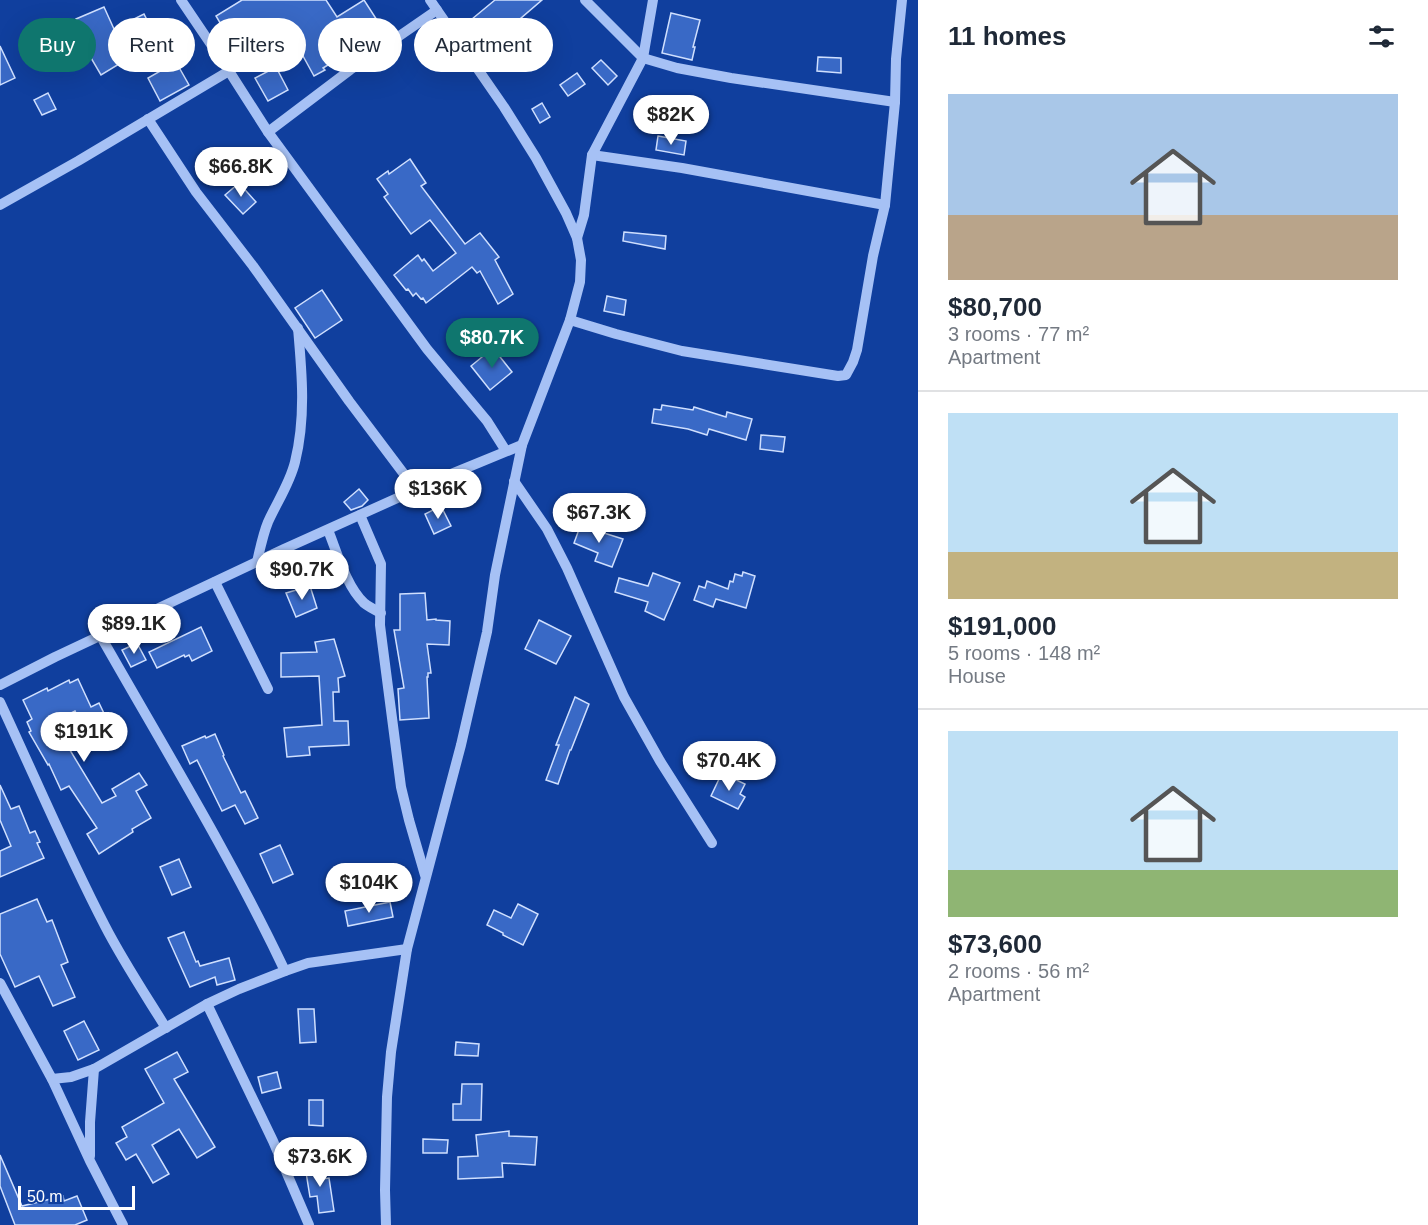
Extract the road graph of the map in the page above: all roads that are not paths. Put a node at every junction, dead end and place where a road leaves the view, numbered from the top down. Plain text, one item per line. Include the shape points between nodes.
1 (181, 0) edge
2 (585, 0) edge
3 (653, 0) edge
4 (902, 0) edge
5 (434, 5) edge
6 (207, 38) edge
7 (643, 58) junction
8 (227, 72) edge
9 (230, 72) edge
10 (895, 102) junction
11 (148, 119) junction
12 (268, 132) junction
13 (592, 155) junction
14 (885, 204) junction
15 (0, 205) edge
16 (577, 238) junction
17 (570, 320) junction
18 (298, 328) junction
19 (522, 445) junction
20 (506, 451) junction
21 (514, 481) junction
22 (416, 490) junction
23 (360, 516) junction
24 (328, 530) junction
25 (257, 562) junction
26 (215, 582) junction
27 (381, 613) junction
28 (100, 635) junction
29 (0, 685) edge
30 (268, 689) dead end
31 (0, 702) edge
32 (712, 843) dead end
33 (426, 874) junction
34 (407, 949) junction
35 (285, 971) junction
36 (0, 983) edge
37 (207, 1004) junction
38 (166, 1028) junction
39 (94, 1069) junction
40 (52, 1079) junction
41 (90, 1161) junction
42 (123, 1225) edge
43 (309, 1225) edge
44 (386, 1225) edge

1 - 6 street
2 - 7 street
3 - 7 street
4 - 10 street
5 - 12 street
5 - 16 street via 531,150
7 - 10 street via 709,74
7 - 13 street
8 - 11 street
9 - 12 street
10 - 14 street
11 - 15 street
11 - 18 street via 196,192
12 - 20 street
13 - 14 street
13 - 16 street
14 - 17 street via 857,350 844,375 682,351
16 - 17 street via 580,282
17 - 19 street
18 - 22 street
18 - 25 street via 302,406 295,462 268,523
19 - 20 street
19 - 21 street
20 - 22 street
21 - 32 street via 547,529 567,568 624,697
21 - 33 street via 485,643
22 - 23 street
23 - 24 street
23 - 27 street via 381,564
24 - 25 street
24 - 27 street via 357,594
25 - 26 street
26 - 28 street
26 - 30 street
27 - 33 street via 401,787
28 - 29 street
28 - 35 street via 236,874
31 - 38 street via 106,927
33 - 34 street
34 - 35 street via 308,963
34 - 44 street via 387,1097
35 - 37 street
36 - 40 street
37 - 38 street
37 - 43 street
38 - 39 street
39 - 40 street
39 - 41 street
40 - 41 street
41 - 42 street

